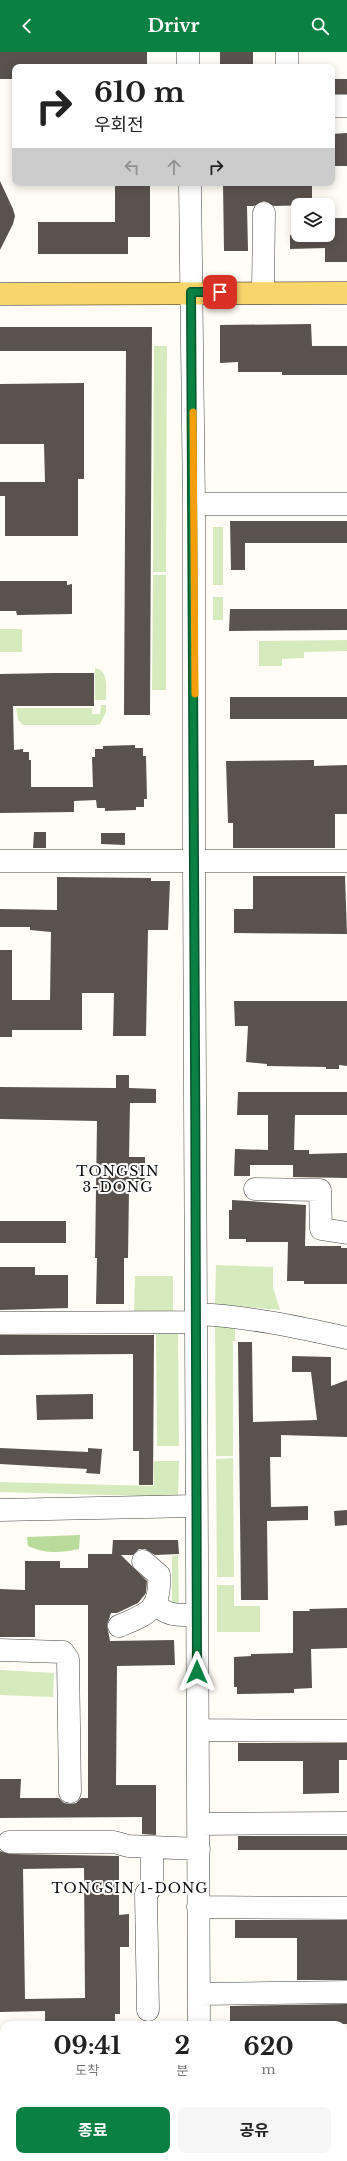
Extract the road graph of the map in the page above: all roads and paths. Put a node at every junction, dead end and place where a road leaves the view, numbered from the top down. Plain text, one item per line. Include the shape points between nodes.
1 (188, 52) edge
2 (287, 52) edge
3 (188, 64) edge
4 (287, 64) edge
5 (335, 106) edge
6 (347, 106) edge
7 (190, 186) edge
8 (264, 213) dead end
9 (191, 292) junction
10 (263, 292) junction
11 (347, 293) edge
12 (0, 294) edge
13 (194, 504) junction
14 (347, 504) edge
15 (0, 861) edge
16 (347, 861) edge
17 (194, 862) junction
18 (255, 1189) dead end
19 (347, 1234) edge
20 (196, 1318) junction
21 (0, 1323) edge
22 (347, 1338) edge
23 (196, 1506) junction
24 (0, 1510) edge
25 (143, 1561) dead end
26 (164, 1610) junction
27 (197, 1615) junction
28 (119, 1626) dead end
29 (0, 1650) edge
30 (198, 1730) junction
31 (347, 1731) edge
32 (70, 1792) dead end
33 (347, 1823) edge
34 (198, 1824) junction
35 (9, 1842) dead end
36 (152, 1848) junction
37 (198, 1849) junction
38 (198, 1907) junction
39 (347, 1908) edge
40 (347, 1992) edge
41 (199, 1994) junction
42 (148, 2010) dead end
43 (199, 2021) edge

1 - 3 street
2 - 4 street
5 - 6 street
7 - 9 street
8 - 10 street
9 - 10 main road
9 - 12 main road
9 - 13 street
10 - 11 main road
13 - 14 street
13 - 17 street
15 - 17 street
16 - 17 street
17 - 20 street
18 - 19 street via 320,1190 320,1229
20 - 21 street
20 - 22 street via 219,1315
20 - 23 street
23 - 24 street
23 - 27 street
25 - 26 street via 158,1575
26 - 27 street
26 - 28 street
27 - 30 street
29 - 32 street via 63,1652 68,1659
30 - 31 street
30 - 34 street
33 - 34 street
34 - 37 street
35 - 36 street via 114,1842
36 - 37 street
36 - 42 street via 152,1886 146,1894
37 - 38 street
38 - 39 street
38 - 41 street
40 - 41 street
41 - 43 street

